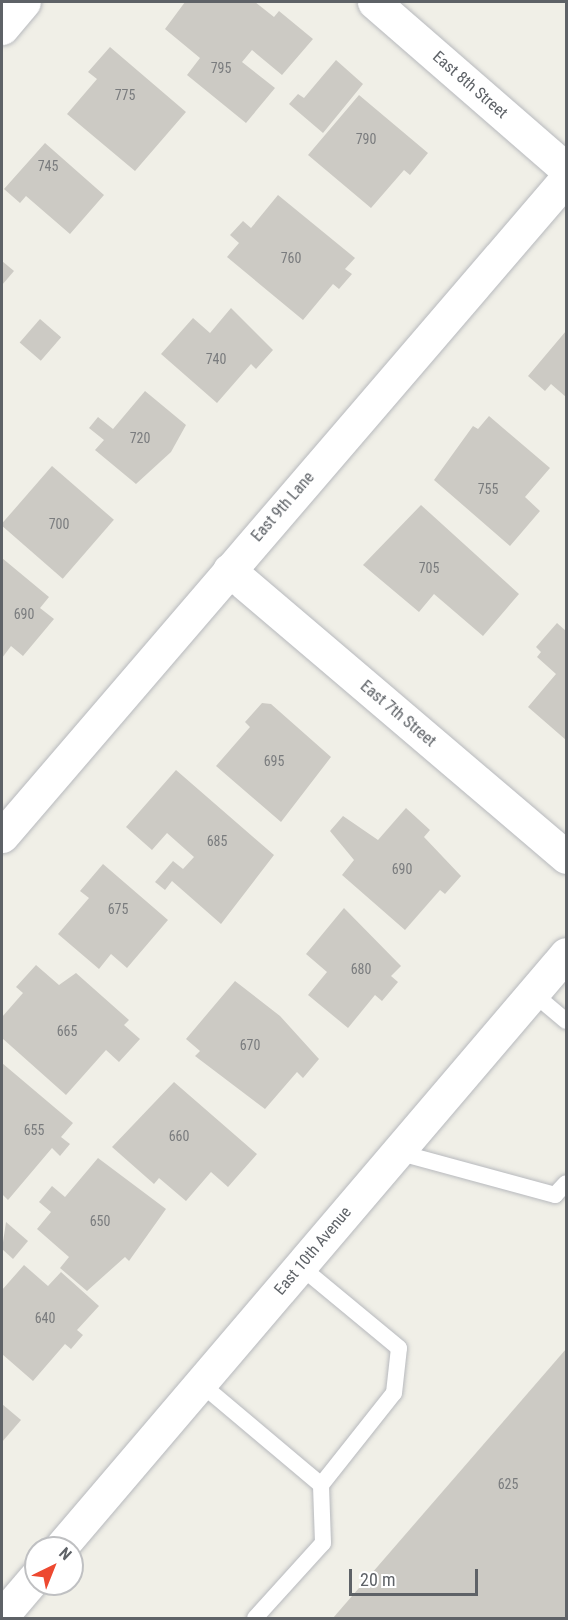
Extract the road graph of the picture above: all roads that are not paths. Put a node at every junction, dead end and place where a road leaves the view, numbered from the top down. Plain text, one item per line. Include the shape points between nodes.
1 (24, 2) edge
2 (374, 2) edge
3 (2, 28) edge
4 (567, 169) edge
5 (567, 179) edge
6 (229, 570) junction
7 (2, 836) edge
8 (567, 857) edge
9 (567, 954) edge
10 (533, 993) junction
11 (567, 1021) edge
12 (397, 1152) junction
13 (567, 1183) edge
14 (300, 1266) junction
15 (200, 1383) junction
16 (321, 1485) junction
17 (70, 1536) edge
18 (24, 1590) edge
19 (2, 1617) edge
20 (255, 1618) edge

1 - 3 street
2 - 4 street, East 8th Street
5 - 6 street, East 9th Lane
6 - 7 street, East 9th Lane
6 - 8 street, East 7th Street
9 - 10 street, East 10th Avenue
10 - 11 lane
10 - 12 street, East 10th Avenue
12 - 13 lane via 555,1195
12 - 14 street, East 10th Avenue
14 - 15 street, East 10th Avenue
14 - 16 lane via 399,1348 394,1393
15 - 16 lane
15 - 17 street, East 10th Avenue
16 - 20 lane via 323,1543
18 - 19 street

